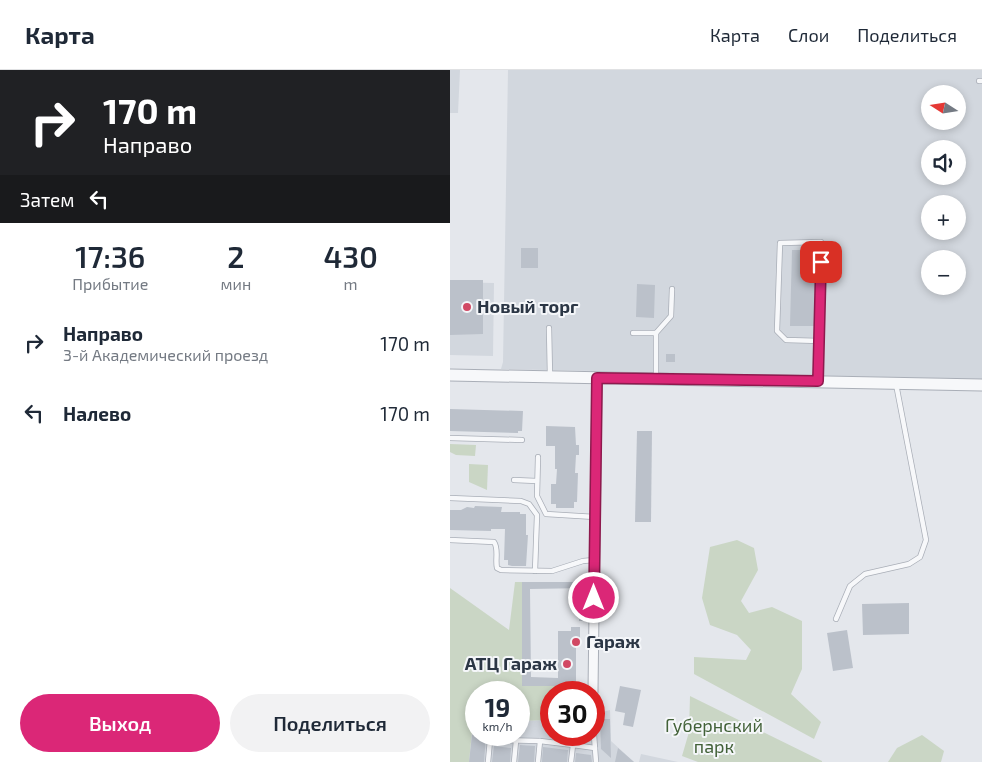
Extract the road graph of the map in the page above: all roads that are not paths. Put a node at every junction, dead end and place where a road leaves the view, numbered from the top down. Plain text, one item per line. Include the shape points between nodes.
1 (672, 289) dead end
2 (549, 328) dead end
3 (634, 332) dead end
4 (656, 332) junction
5 (820, 341) junction
6 (450, 375) edge
7 (550, 378) junction
8 (597, 378) junction
9 (656, 379) junction
10 (818, 381) junction
11 (896, 384) junction
12 (982, 385) edge
13 (450, 438) edge
14 (522, 440) dead end
15 (538, 457) dead end
16 (514, 480) dead end
17 (537, 481) junction
18 (450, 498) edge
19 (595, 517) junction
20 (450, 540) edge
21 (594, 560) junction
22 (535, 571) junction
23 (836, 619) dead end
24 (593, 681) edge
25 (530, 741) edge
26 (540, 741) joint
27 (489, 746) edge
28 (516, 746) edge
29 (573, 746) edge
30 (580, 746) edge
31 (595, 748) joint
32 (488, 762) edge
33 (514, 762) edge
34 (538, 762) edge
35 (571, 762) edge
36 (596, 762) edge

1 - 4 lane via 671,316
2 - 7 lane
3 - 4 lane
4 - 9 lane
5 - 5 lane via 821,242 780,243 777,330 786,340
5 - 10 lane
6 - 7 street
7 - 8 street
8 - 9 street
8 - 19 street
9 - 10 street
10 - 11 street
11 - 12 street
11 - 23 lane via 926,540 920,557 909,564 865,574 850,586
13 - 14 lane
15 - 17 lane
16 - 17 lane
17 - 19 lane via 537,496 546,514
18 - 22 lane via 529,504 537,515
19 - 21 street
20 - 22 lane via 492,541 497,546 496,565 499,570
21 - 22 lane via 583,560 552,571
21 - 24 street
25 - 26 lane
26 - 34 lane
27 - 32 lane
28 - 33 lane
29 - 35 lane
30 - 31 lane
31 - 36 lane

